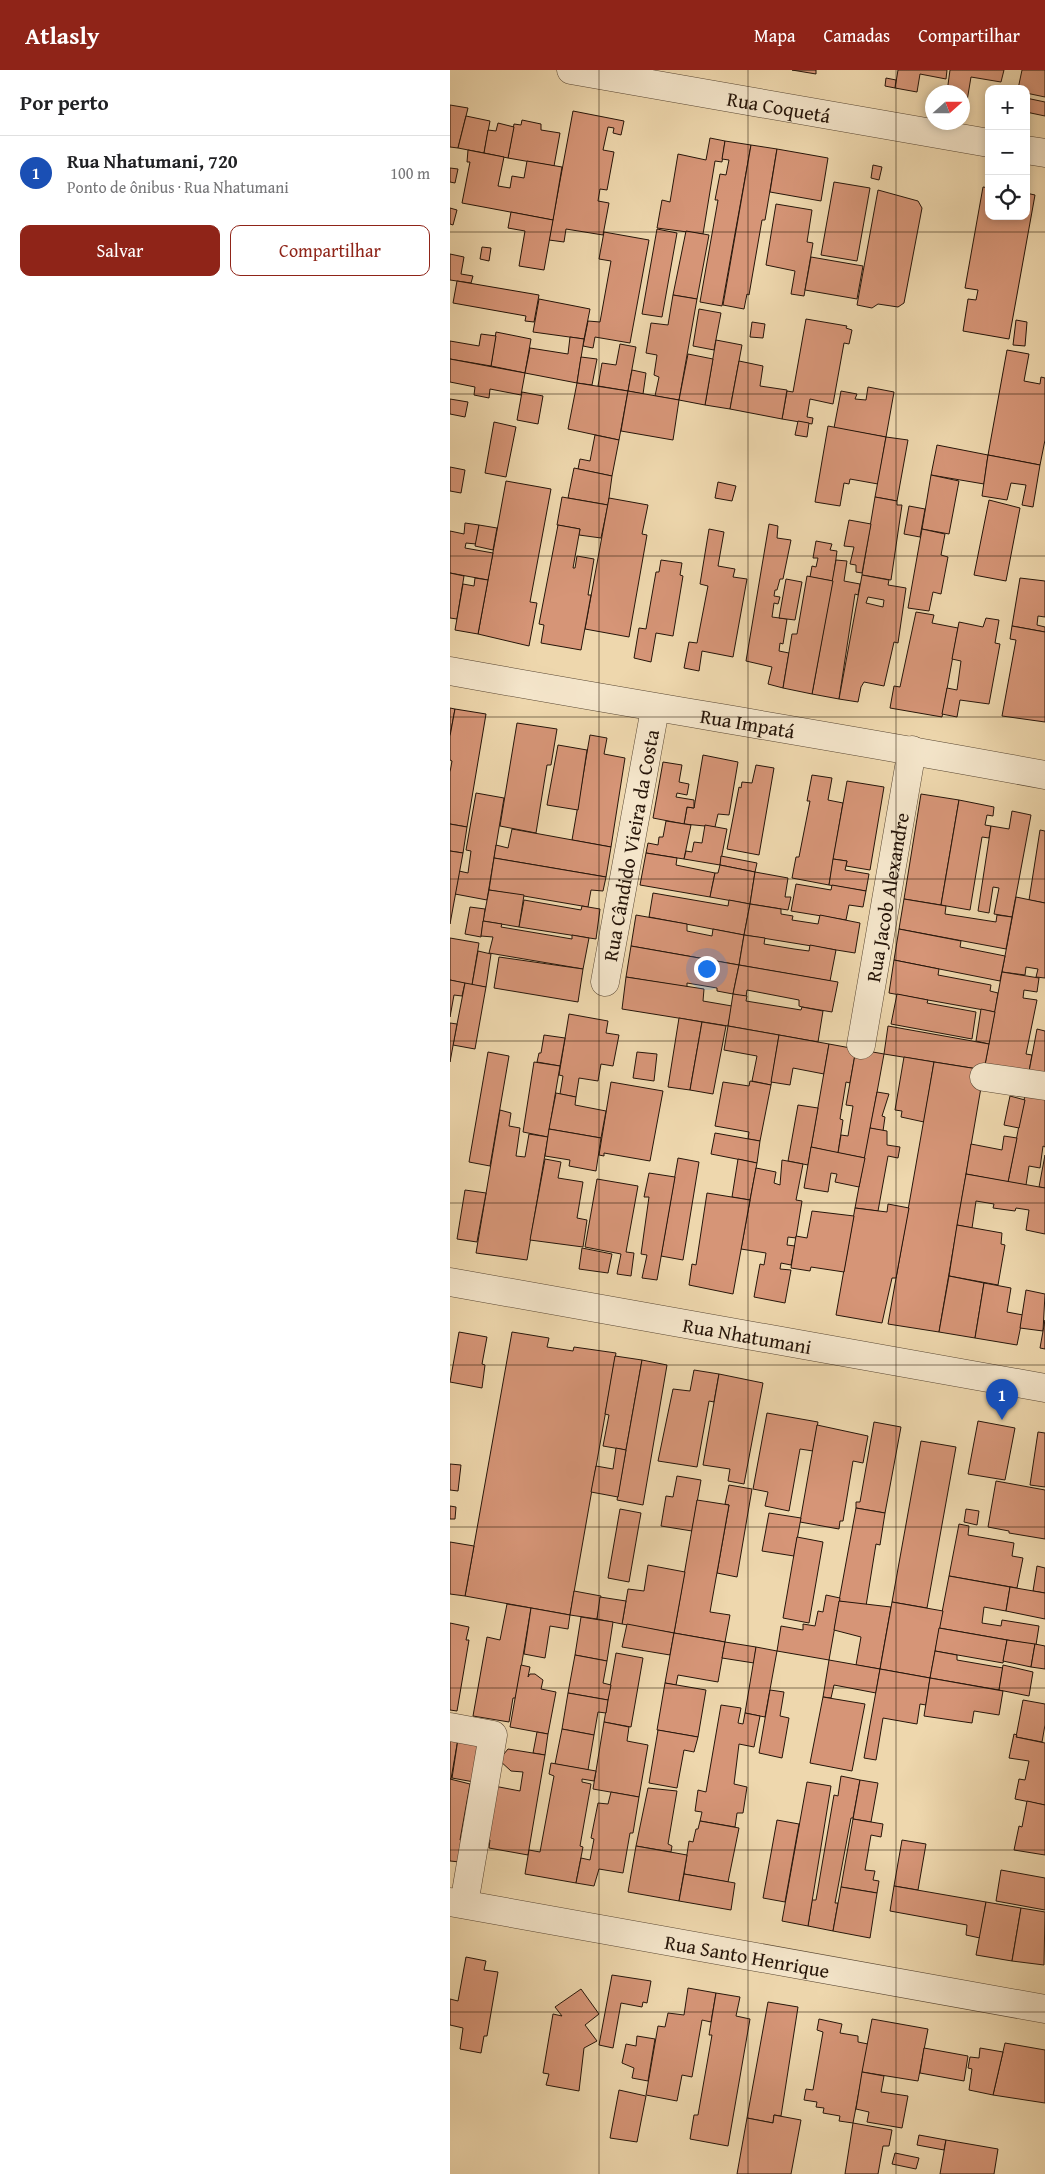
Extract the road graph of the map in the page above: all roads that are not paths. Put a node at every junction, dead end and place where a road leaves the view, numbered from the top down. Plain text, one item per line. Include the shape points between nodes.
1 (571, 70) edge
2 (985, 142) edge
3 (1030, 151) edge
4 (1045, 153) edge
5 (450, 671) edge
6 (655, 708) junction
7 (912, 750) junction
8 (1045, 775) edge
9 (605, 982) dead end
10 (861, 1045) dead end
11 (984, 1077) dead end
12 (1045, 1086) edge
13 (450, 1282) edge
14 (1045, 1388) edge
15 (450, 1727) edge
16 (457, 1903) edge
17 (1045, 2009) edge

1 - 2 street, Rua Coquetá
3 - 4 street
5 - 6 street, Rua Impatá
6 - 7 street, Rua Impatá
6 - 9 street, Rua Cândido Vieira da Costa
7 - 8 street, Rua Impatá
7 - 10 street, Rua Jacob Alexandre
11 - 12 street
13 - 14 street, Rua Nhatumani
15 - 16 street via 493,1735
16 - 17 street, Rua Santo Henrique

